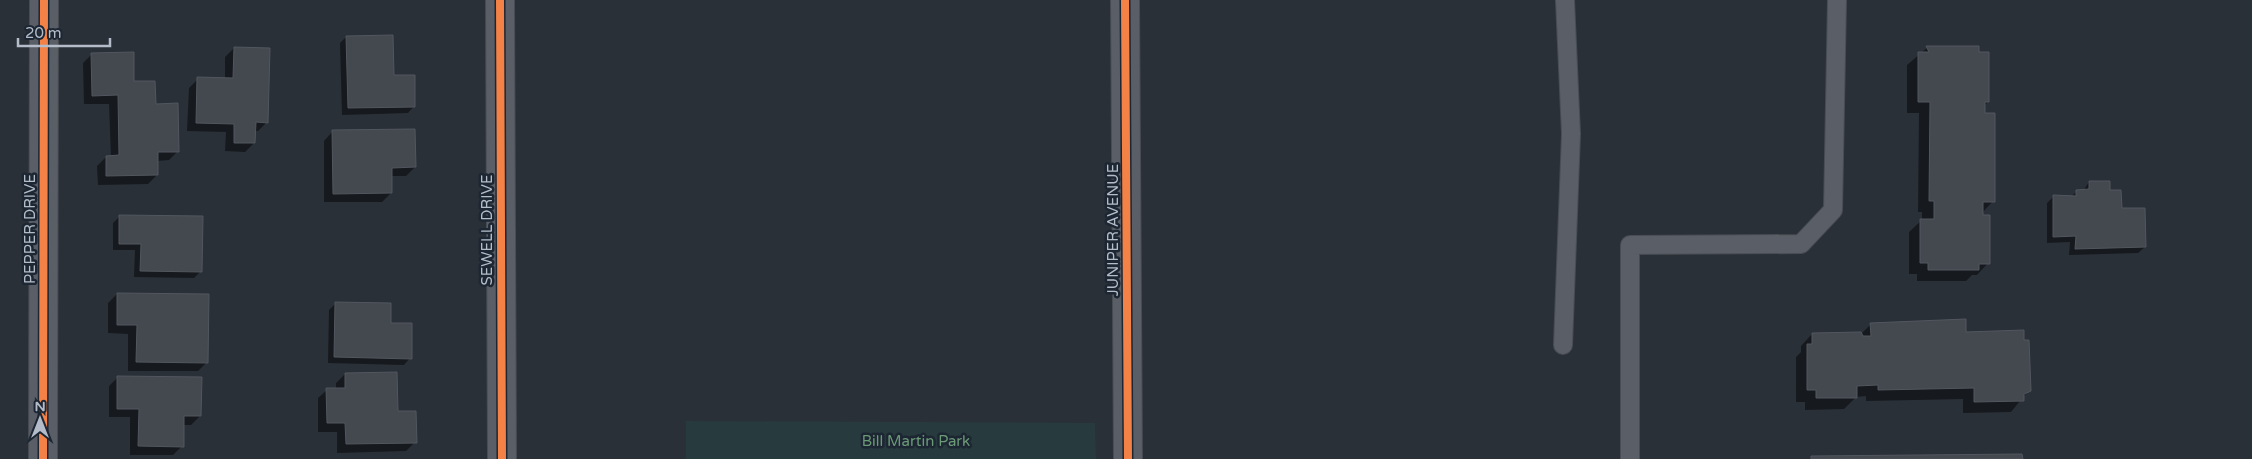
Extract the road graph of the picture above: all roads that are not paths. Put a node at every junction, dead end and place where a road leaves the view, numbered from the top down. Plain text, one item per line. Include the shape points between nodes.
1 (44, 0) edge
2 (500, 0) edge
3 (1125, 0) edge
4 (1565, 0) edge
5 (1837, 0) edge
6 (1564, 345) dead end
7 (43, 459) edge
8 (502, 459) edge
9 (1128, 459) edge
10 (1630, 459) edge

1 - 7 street, PEPPER DRIVE
2 - 8 street, SEWELL DRIVE
3 - 9 street, JUNIPER AVENUE
4 - 6 lane via 1571,134
5 - 10 lane via 1833,210 1801,244 1630,244

